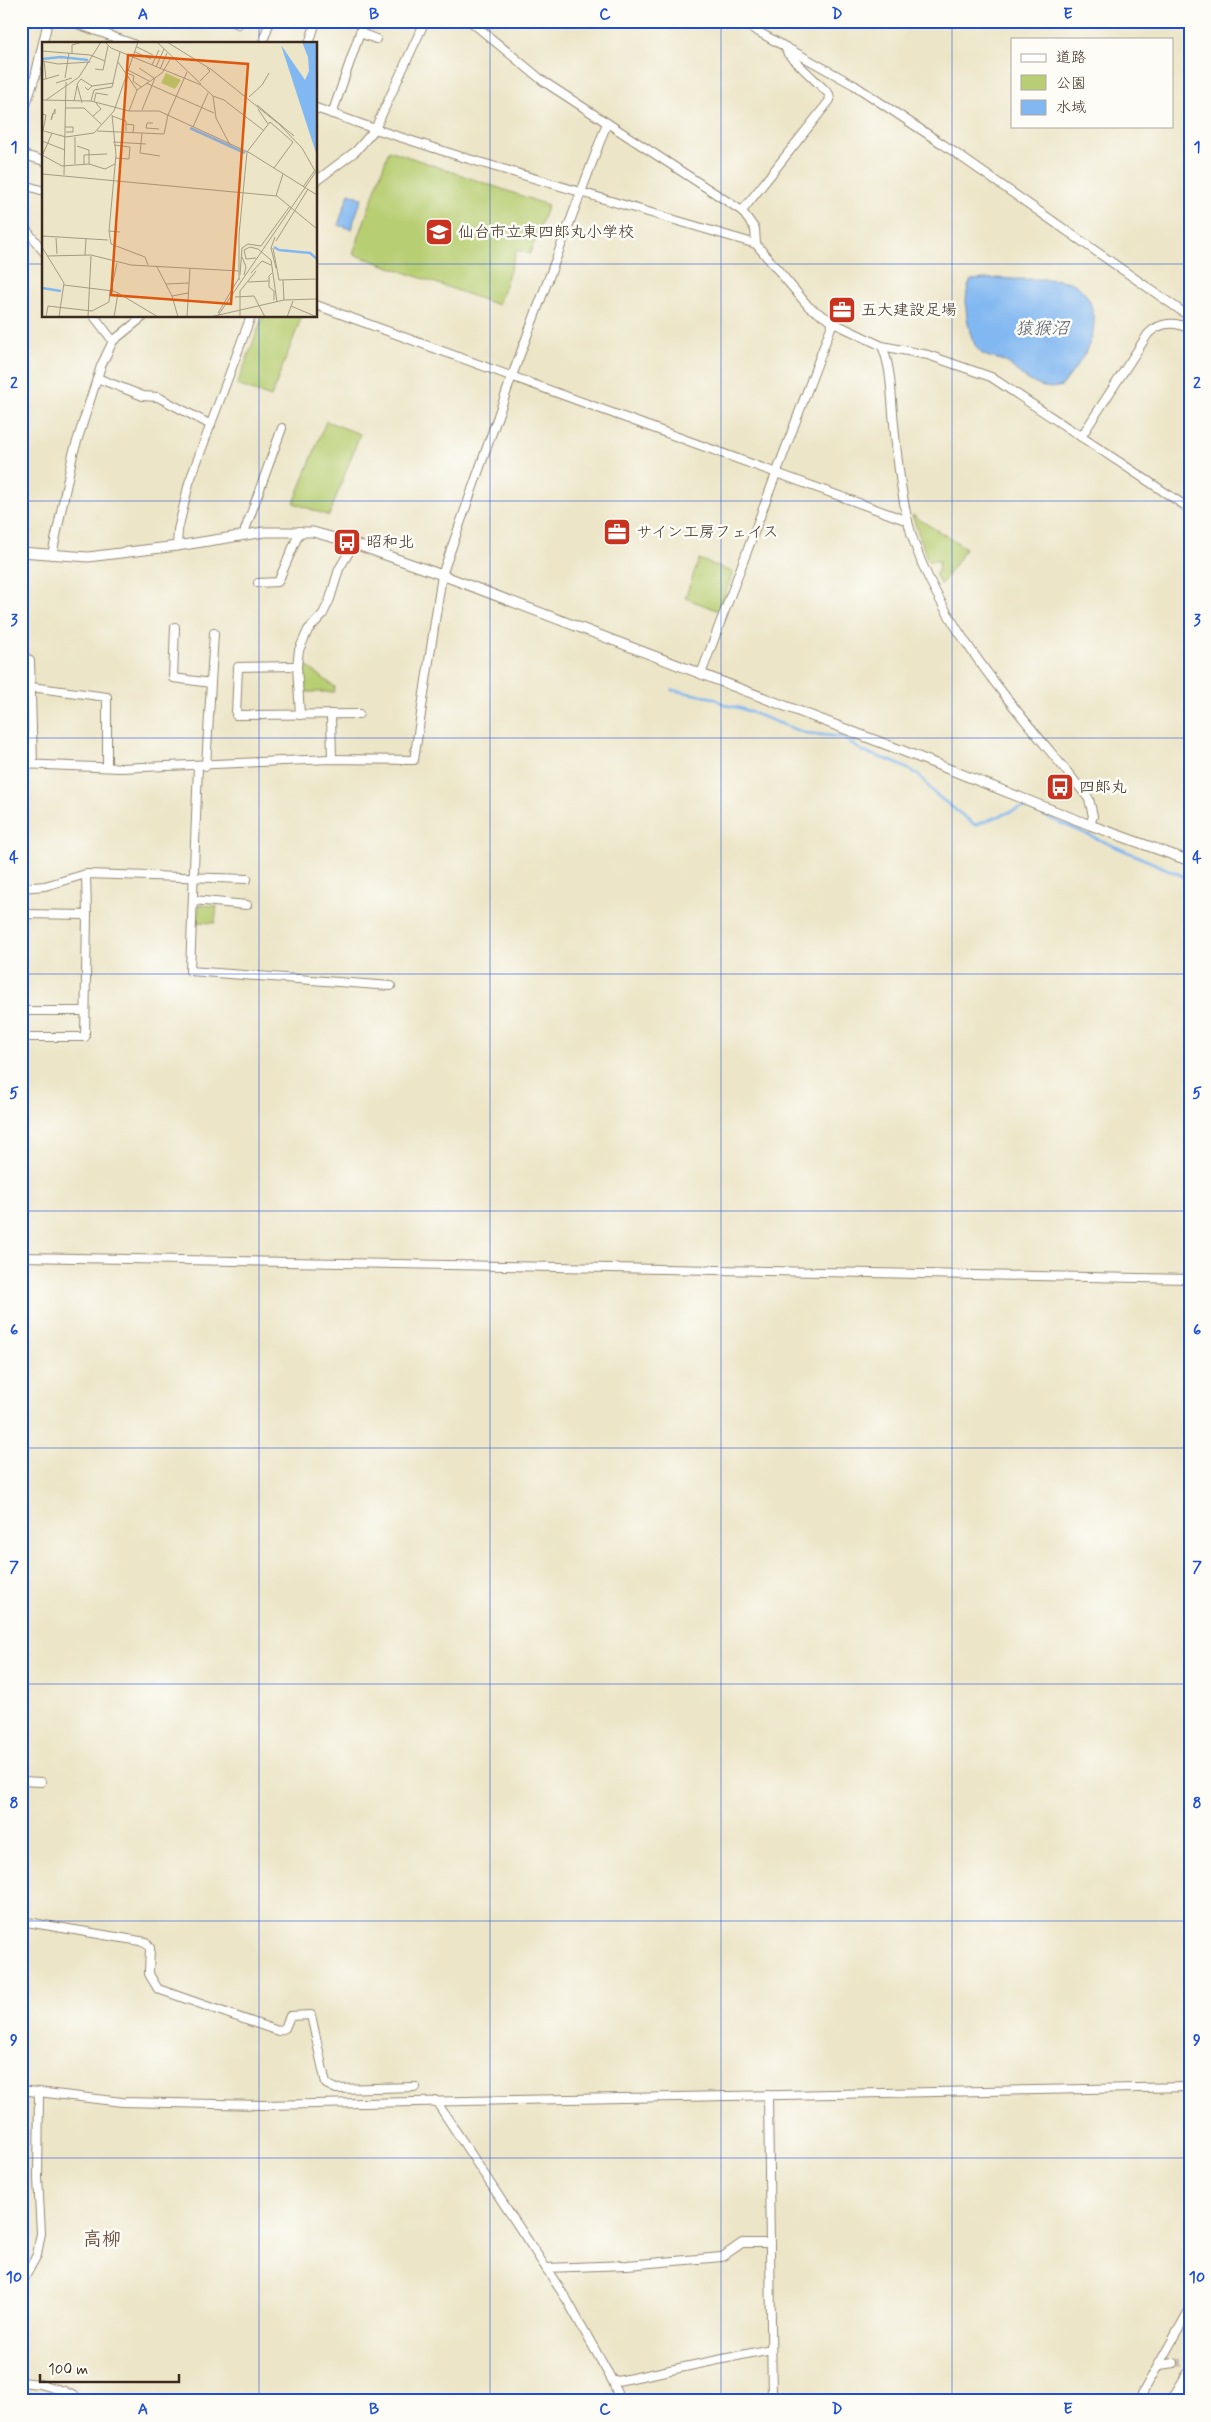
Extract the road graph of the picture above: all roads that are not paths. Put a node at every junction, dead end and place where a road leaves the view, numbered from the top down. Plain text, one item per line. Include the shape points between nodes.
1 (48, 21) edge
2 (69, 21) edge
3 (270, 21) edge
4 (316, 21) edge
5 (364, 21) edge
6 (425, 21) edge
7 (739, 21) edge
8 (471, 22) edge
9 (360, 33) junction
10 (376, 39) dead end
11 (43, 42) edge
12 (128, 42) edge
13 (263, 42) edge
14 (310, 42) edge
15 (42, 47) edge
16 (786, 47) junction
17 (35, 77) junction
18 (42, 79) edge
19 (318, 109) edge
20 (332, 114) junction
21 (21, 120) edge
22 (607, 123) junction
23 (375, 130) junction
24 (21, 154) edge
25 (42, 160) edge
26 (318, 180) edge
27 (21, 184) edge
28 (42, 190) edge
29 (580, 192) junction
30 (742, 211) junction
31 (21, 223) edge
32 (756, 244) junction
33 (42, 249) edge
34 (318, 306) edge
35 (1190, 317) edge
36 (96, 318) edge
37 (142, 318) edge
38 (249, 318) edge
39 (833, 322) junction
40 (1190, 330) edge
41 (113, 341) junction
42 (882, 346) junction
43 (512, 376) junction
44 (97, 378) junction
45 (210, 425) junction
46 (282, 428) dead end
47 (1081, 437) junction
48 (775, 474) junction
49 (1190, 509) edge
50 (908, 522) junction
51 (300, 531) junction
52 (245, 535) junction
53 (354, 544) junction
54 (176, 546) junction
55 (21, 552) edge
56 (52, 555) junction
57 (442, 575) junction
58 (258, 582) dead end
59 (175, 627) dead end
60 (214, 633) dead end
61 (21, 654) edge
62 (296, 666) junction
63 (701, 674) junction
64 (211, 683) junction
65 (31, 687) junction
66 (331, 714) junction
67 (358, 714) dead end
68 (300, 715) junction
69 (332, 759) junction
70 (33, 763) junction
71 (21, 764) edge
72 (108, 766) junction
73 (202, 766) junction
74 (1090, 826) junction
75 (1190, 861) edge
76 (86, 874) junction
77 (194, 876) junction
78 (247, 879) dead end
79 (21, 888) edge
80 (193, 900) junction
81 (247, 905) dead end
82 (21, 914) edge
83 (87, 915) junction
84 (391, 986) dead end
85 (21, 1011) edge
86 (86, 1011) junction
87 (21, 1037) edge
88 (21, 1257) edge
89 (1190, 1279) edge
90 (21, 1781) edge
91 (41, 1782) dead end
92 (21, 1921) edge
93 (416, 2087) dead end
94 (1190, 2088) edge
95 (21, 2090) edge
96 (39, 2093) junction
97 (768, 2095) junction
98 (436, 2101) junction
99 (770, 2243) junction
100 (546, 2268) junction
101 (21, 2284) edge
102 (1190, 2309) edge
103 (771, 2349) junction
104 (1174, 2363) tunnel mouth
105 (1160, 2365) junction
106 (1190, 2375) edge
107 (21, 2382) edge
108 (613, 2382) junction
109 (64, 2391) junction
110 (64, 2401) edge
111 (84, 2401) edge
112 (620, 2401) edge
113 (772, 2401) edge
114 (1138, 2401) edge
115 (1174, 2401) edge

1 - 11 street
2 - 12 street
3 - 13 street
4 - 14 street
5 - 9 street
6 - 23 street
7 - 16 street
8 - 22 street via 543,81
9 - 10 street
9 - 20 street
15 - 17 street
16 - 30 street via 788,54 829,94 830,100
16 - 35 street via 854,85 944,145
17 - 18 street
17 - 21 street
19 - 20 street
20 - 23 street
22 - 29 street
22 - 30 street
23 - 26 street via 356,151
23 - 29 street
24 - 25 street
27 - 28 street
29 - 32 street
29 - 43 street
30 - 32 street via 755,229
31 - 33 street
32 - 39 street via 809,307
34 - 43 street
36 - 41 street
37 - 41 street
38 - 45 street
39 - 42 street
39 - 48 street
40 - 47 street via 1172,324 1155,326
41 - 44 street
42 - 47 street via 928,355 991,377
42 - 50 street via 889,373
43 - 48 street
43 - 57 street
44 - 45 street via 143,396 158,397
44 - 56 street via 73,454
45 - 54 street via 189,483
46 - 52 street
47 - 49 street
48 - 50 street
48 - 63 street
50 - 74 street via 924,568 957,628 1016,708 1090,799 1093,816
51 - 52 street
51 - 53 street
51 - 58 street via 278,582
52 - 54 street
53 - 57 street
53 - 62 street via 339,569 323,614 308,630
54 - 56 street via 88,557
55 - 56 street
57 - 63 street
57 - 69 street via 414,760
59 - 64 street via 173,678
60 - 64 street
61 - 65 street via 30,661
62 - 68 street
62 - 68 street via 238,667 236,715
63 - 74 street
64 - 73 street
65 - 70 street
65 - 72 street via 107,697
66 - 67 street
66 - 68 street
66 - 69 street
69 - 73 street
70 - 71 street
70 - 72 street
72 - 73 street
73 - 77 street
74 - 75 street
76 - 77 street
76 - 79 street via 45,886
76 - 83 street
77 - 78 street
77 - 80 street
80 - 81 street
80 - 84 street via 190,971
82 - 83 street
83 - 86 street
85 - 86 street
86 - 87 street via 85,1037
88 - 89 street
90 - 91 street
92 - 93 street via 146,1942 150,1948 149,1974 158,1989 278,2031 285,2028 290,2016 311,2015 329,2087
94 - 97 street
95 - 96 street
96 - 98 street via 181,2105
96 - 101 street via 41,2233 38,2255
97 - 98 street
97 - 99 street
98 - 100 street
99 - 100 street via 742,2243 722,2257
99 - 103 street
100 - 108 street
102 - 105 street
103 - 108 street
103 - 113 street
104 - 105 street
105 - 114 street
106 - 115 highway
107 - 109 street
108 - 112 street
109 - 110 street
109 - 111 street

